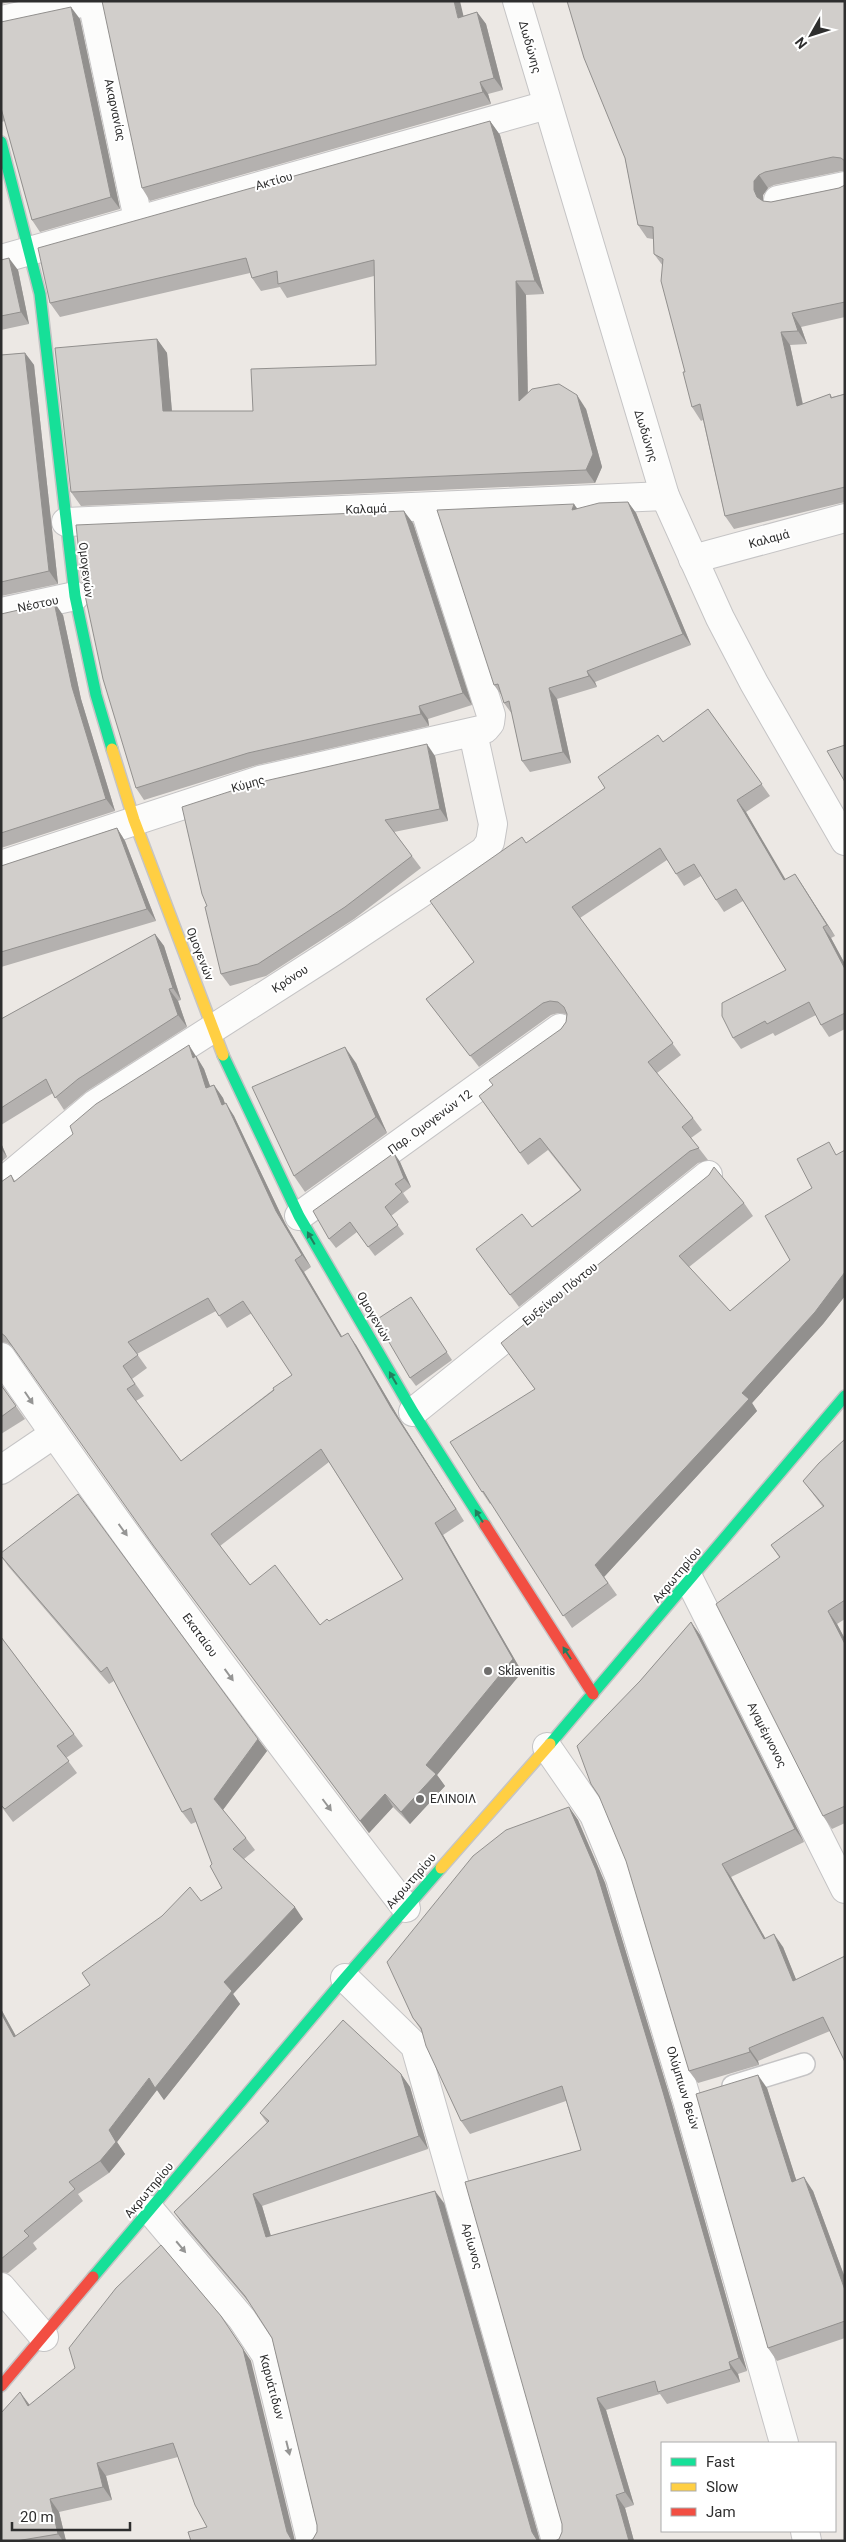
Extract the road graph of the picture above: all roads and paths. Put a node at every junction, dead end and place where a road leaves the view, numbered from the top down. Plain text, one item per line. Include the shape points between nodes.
1 (91, 1) edge
2 (517, 1) edge
3 (1, 20) edge
4 (547, 105) junction
5 (1, 142) edge
6 (845, 186) edge
7 (778, 200) edge
8 (138, 220) junction
9 (28, 250) junction
10 (1, 259) edge
11 (665, 496) junction
12 (424, 506) junction
13 (845, 518) edge
14 (66, 522) junction
15 (692, 559) junction
16 (75, 596) junction
17 (1, 612) edge
18 (482, 724) junction
19 (134, 820) junction
20 (845, 842) edge
21 (1, 865) edge
22 (560, 1028) edge
23 (213, 1029) junction
24 (708, 1175) edge
25 (1, 1183) edge
26 (299, 1216) junction
27 (1, 1358) edge
28 (844, 1397) edge
29 (413, 1412) junction
30 (54, 1434) junction
31 (1, 1470) edge
32 (690, 1581) junction
33 (593, 1694) junction
34 (547, 1747) junction
35 (845, 1889) edge
36 (406, 1908) junction
37 (345, 1978) junction
38 (804, 2064) dead end
39 (702, 2095) junction
40 (150, 2210) junction
41 (1, 2287) edge
42 (44, 2337) junction
43 (1, 2386) edge
44 (784, 2442) edge
45 (311, 2541) edge
46 (556, 2541) edge

1 - 3 street
1 - 8 street, Ακαρνανίας
2 - 4 street, Δωδώνης
4 - 8 street, Ακτίου
4 - 11 street, Δωδώνης
5 - 9 street, Ομογενών
6 - 7 street
8 - 9 street, Ακτίου
9 - 10 street, Ακτίου
9 - 14 street, Ομογενών via 45,324
11 - 12 street, Καλαμά
11 - 15 street, Δωδώνης
12 - 14 street, Καλαμά
12 - 18 street, Κρόνου
13 - 15 street, Καλαμά
14 - 16 street, Ομογενών
15 - 20 street, Δωδώνης via 754,683
16 - 17 street, Νέστου
16 - 19 street, Ομογενών via 96,696
18 - 19 street, Κύμης via 260,780
18 - 23 street, Κρόνου via 493,824 490,842 484,851
19 - 21 street, Κύμης
19 - 23 street, Ομογενών
22 - 26 street, Παρ. Ομογενών 12
23 - 25 street, Κρόνου via 94,1104
23 - 26 street, Ομογενών
24 - 29 street, Ευξείνου Πόντου
29 -> 26 street, Ομογενών
27 -> 30 street, Εκαταίου
28 - 32 street, Ακρωτηρίου
33 -> 29 street, Ομογενών
30 - 31 street
30 -> 36 street, Εκαταίου via 263,1722
32 - 33 street, Ακρωτηρίου
32 - 35 street, Αγαμέμνονος
33 - 34 street, Ακρωτηρίου
34 - 36 street, Ακρωτηρίου
34 - 39 street, Ολύμπιων θεών via 580,1793 605,1838
36 - 37 street, Ακρωτηρίου
37 - 40 street, Ακρωτηρίου
37 - 46 street, Αρίωνος via 415,2046
38 - 39 lane
39 - 44 street, Ολύμπιων θεών
40 - 42 street, Ακρωτηρίου
40 -> 45 street, Καρυάτιδων via 242,2319 266,2355
41 - 42 street
42 - 43 street, Ακρωτηρίου

